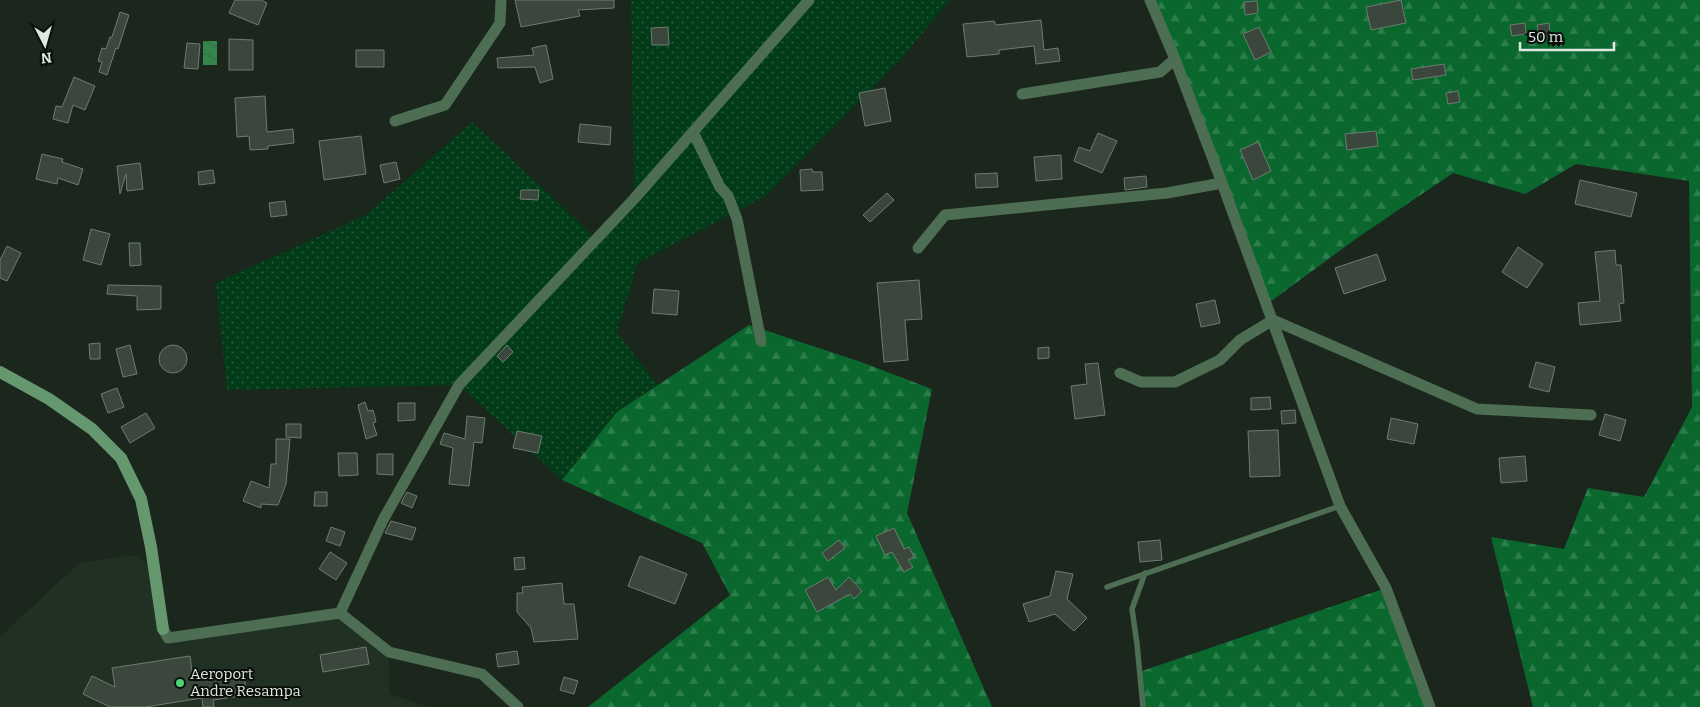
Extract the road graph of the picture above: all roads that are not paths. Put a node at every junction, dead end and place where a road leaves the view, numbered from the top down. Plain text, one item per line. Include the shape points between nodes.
1 (501, 0) edge
2 (809, 0) edge
3 (1150, 0) edge
4 (1175, 59) junction
5 (1022, 94) dead end
6 (395, 121) dead end
7 (693, 132) junction
8 (1222, 184) junction
9 (918, 248) dead end
10 (1272, 320) junction
11 (761, 341) dead end
12 (0, 372) edge
13 (1120, 373) dead end
14 (1591, 415) dead end
15 (1340, 506) junction
16 (1145, 573) junction
17 (1107, 588) dead end
18 (340, 613) junction
19 (163, 629) joint
20 (518, 707) edge
21 (1143, 707) edge
22 (1430, 707) edge

1 - 6 street via 500,23 445,105
2 - 7 street
3 - 4 street
4 - 5 street via 1160,72
4 - 8 street
7 - 11 street via 737,219
7 - 18 street via 459,384 382,520
8 - 9 street via 1166,194 945,215
8 - 10 street
10 - 13 street via 1240,340 1220,360 1175,382 1140,382
10 - 14 street via 1477,409
10 - 15 street
12 - 19 street via 49,399 92,429 122,458 141,499
15 - 16 lane
15 - 22 street via 1386,588
16 - 17 lane
16 - 21 lane via 1132,609
18 - 19 street via 168,638
18 - 20 street via 389,652 482,674

